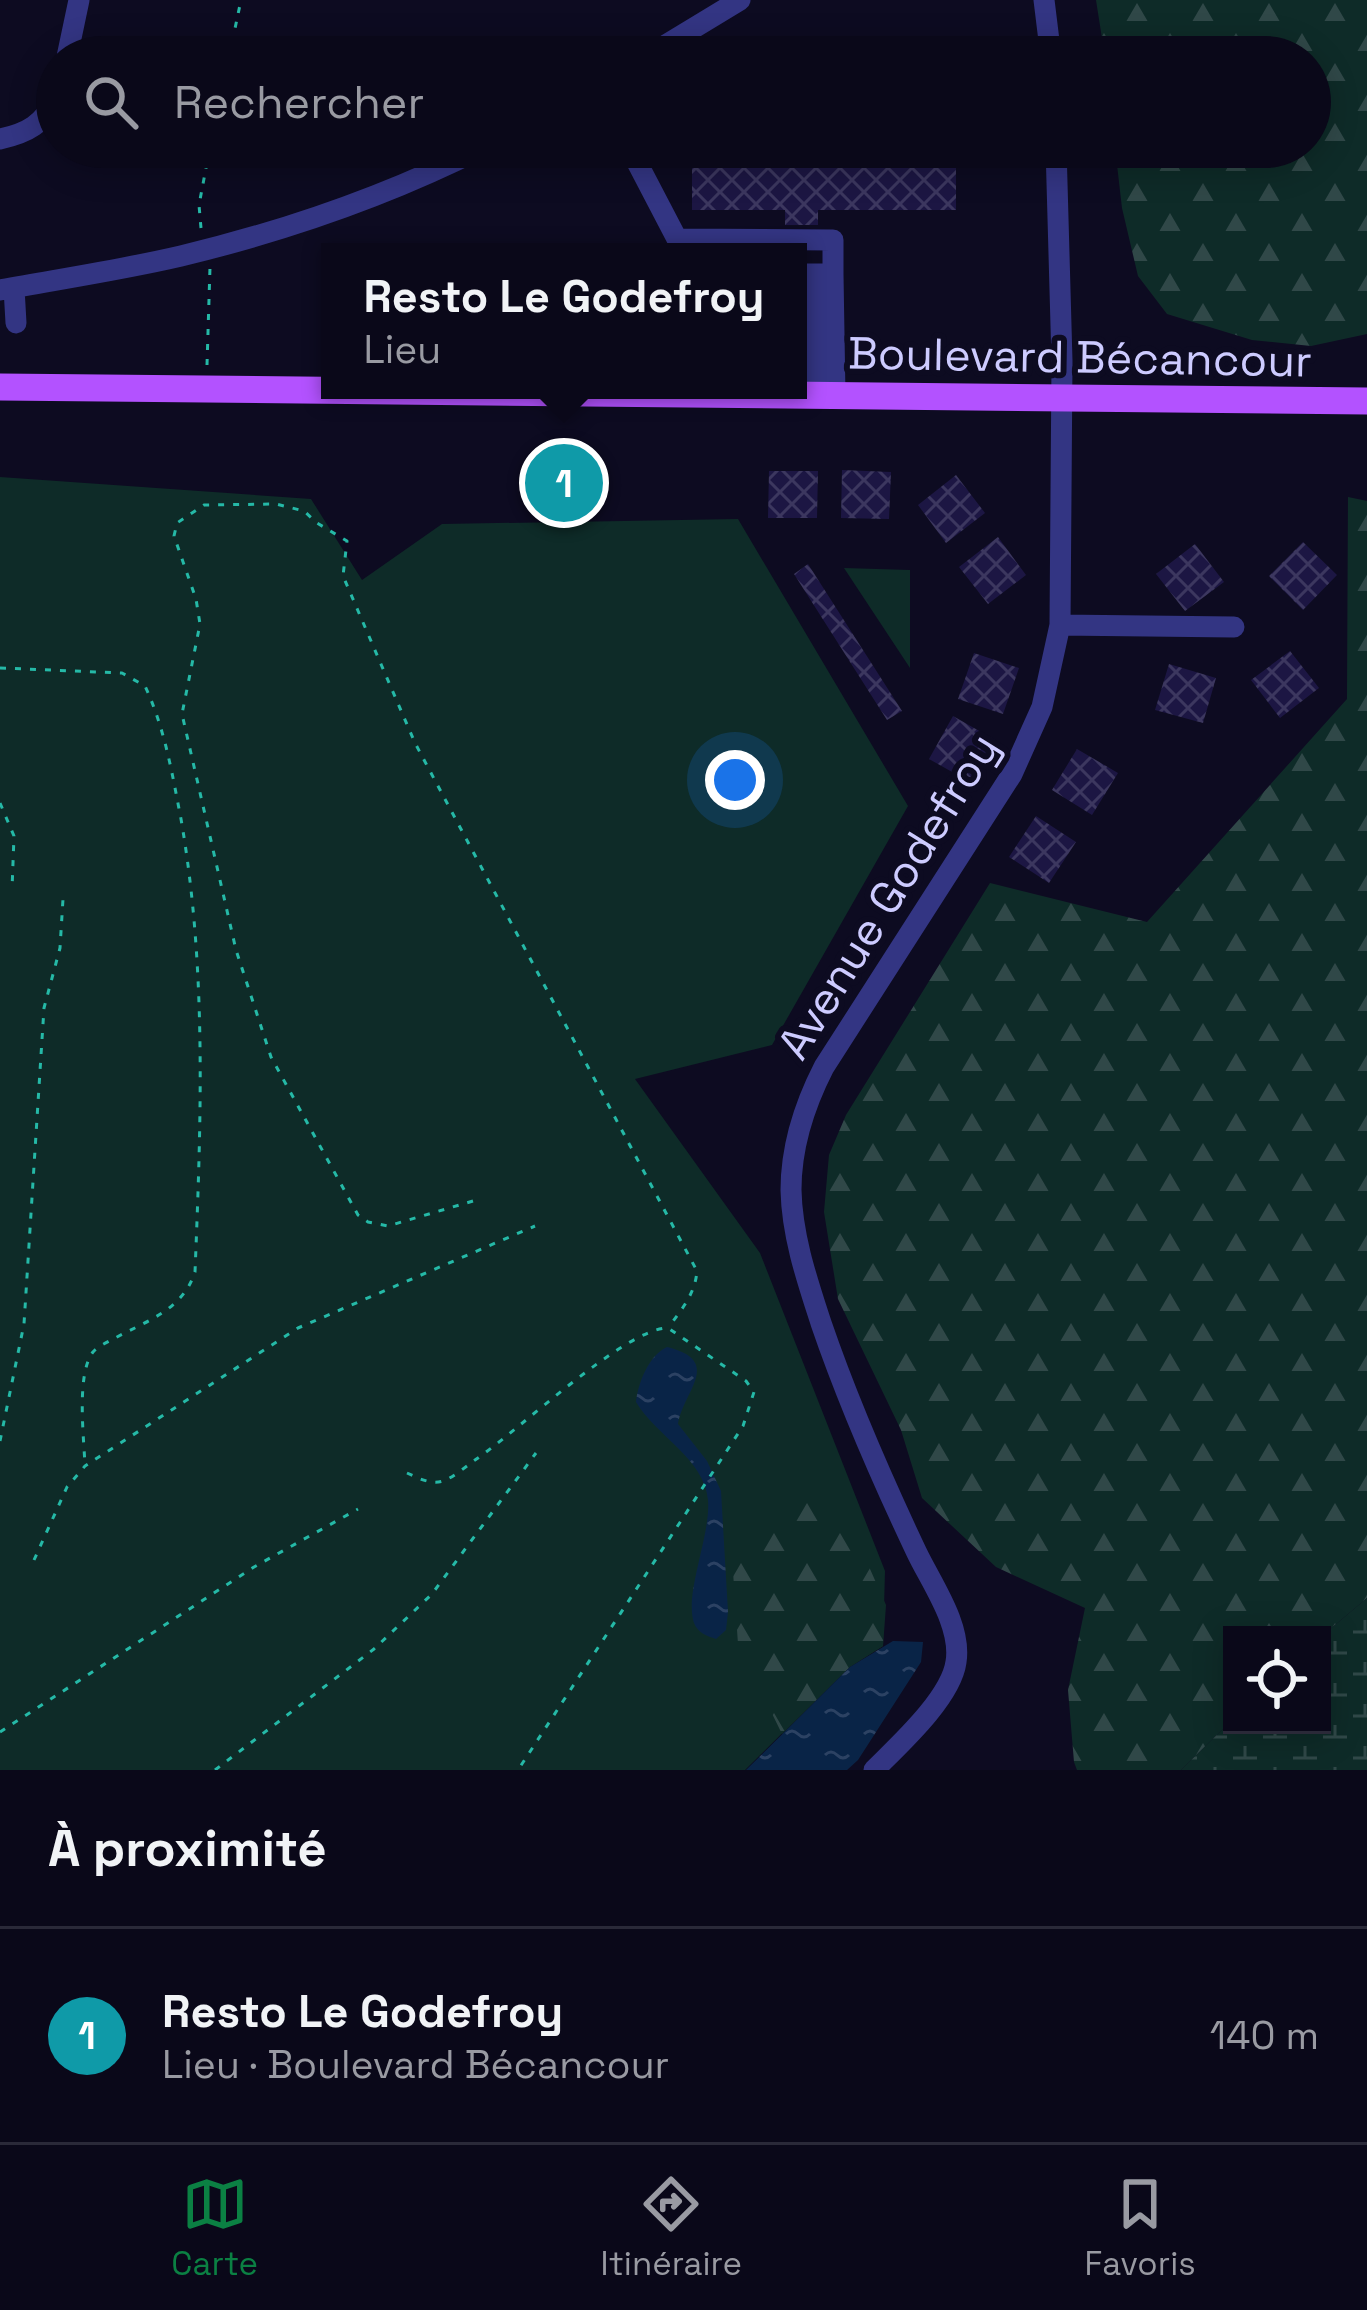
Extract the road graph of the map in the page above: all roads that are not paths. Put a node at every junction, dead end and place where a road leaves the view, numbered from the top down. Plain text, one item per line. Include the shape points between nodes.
1 (79, 0) edge
2 (740, 0) edge
3 (1044, 0) edge
4 (71, 36) edge
5 (681, 36) edge
6 (1048, 36) edge
7 (36, 126) edge
8 (0, 139) edge
9 (437, 168) edge
10 (640, 168) edge
11 (1056, 168) edge
12 (736, 243) edge
13 (807, 243) edge
14 (815, 274) edge
15 (7, 289) edge
16 (16, 322) dead end
17 (0, 387) edge
18 (321, 390) edge
19 (807, 396) edge
20 (826, 396) junction
21 (1061, 398) junction
22 (1367, 401) edge
23 (1060, 625) junction
24 (1234, 627) dead end
25 (874, 1770) edge

1 - 4 street
2 - 5 street
3 - 6 street
7 - 8 street
9 - 15 street via 184,255
10 - 12 street via 677,239
11 - 21 street, Avenue Godefroy
13 - 14 street via 833,240
14 - 20 street
15 - 16 street
17 - 18 main road, Boulevard Bécancour
19 - 20 main road, Boulevard Bécancour
20 - 21 main road, Boulevard Bécancour
21 - 22 main road, Boulevard Bécancour
21 - 23 street, Avenue Godefroy
23 - 24 street
23 - 25 street, Avenue Godefroy via 1022,757 824,1067 795,1151 794,1222 812,1297 957,1647 946,1687

